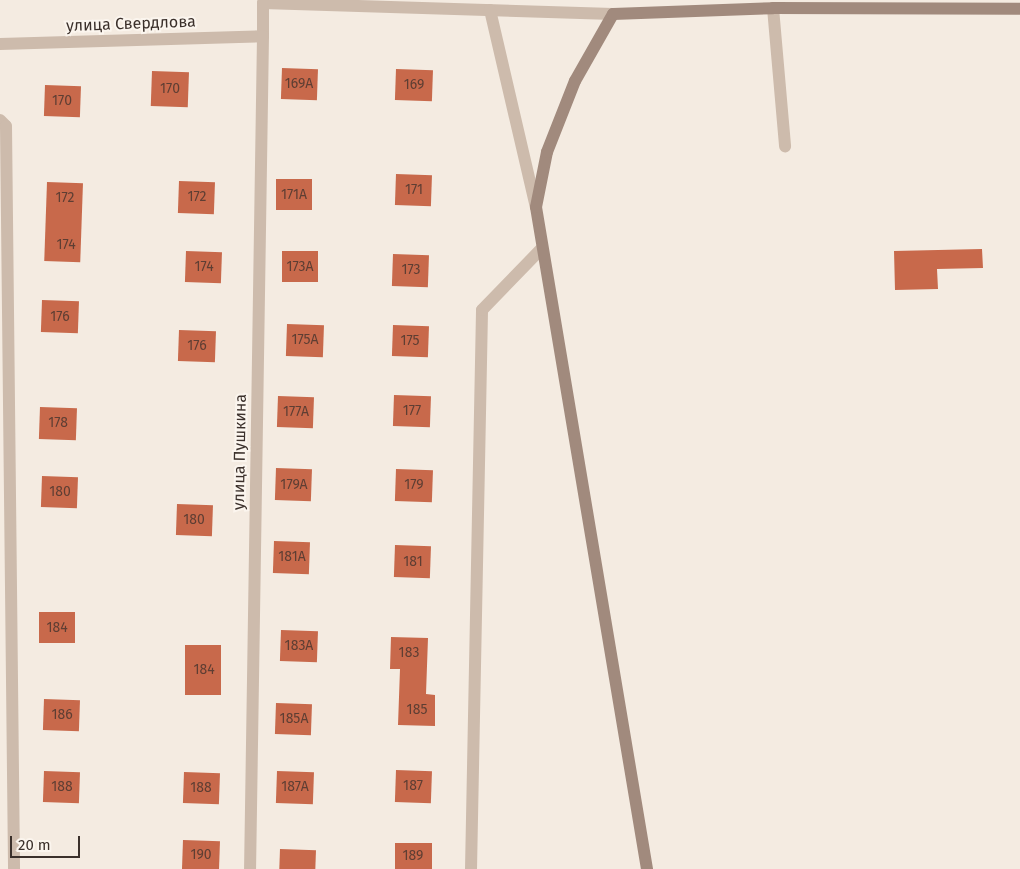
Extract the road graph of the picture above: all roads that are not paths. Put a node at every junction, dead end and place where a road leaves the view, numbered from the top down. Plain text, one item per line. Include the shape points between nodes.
1 (289, 2) edge
2 (775, 4) edge
3 (1020, 9) edge
4 (490, 10) junction
5 (613, 14) junction
6 (262, 36) junction
7 (0, 44) edge
8 (0, 120) edge
9 (785, 146) dead end
10 (536, 207) junction
11 (542, 248) junction
12 (14, 869) edge
13 (250, 869) edge
14 (471, 869) edge
15 (648, 869) edge

1 - 4 street
1 - 6 street, улица Пушкина via 263,3
2 - 3 main road
2 - 5 main road
2 - 9 street
4 - 5 street
4 - 10 street
5 - 10 main road via 576,81 546,152
6 - 7 street, улица Свердлова
6 - 13 street, улица Пушкина
8 - 12 street via 6,126
10 - 11 main road
11 - 14 street via 482,310
11 - 15 main road

